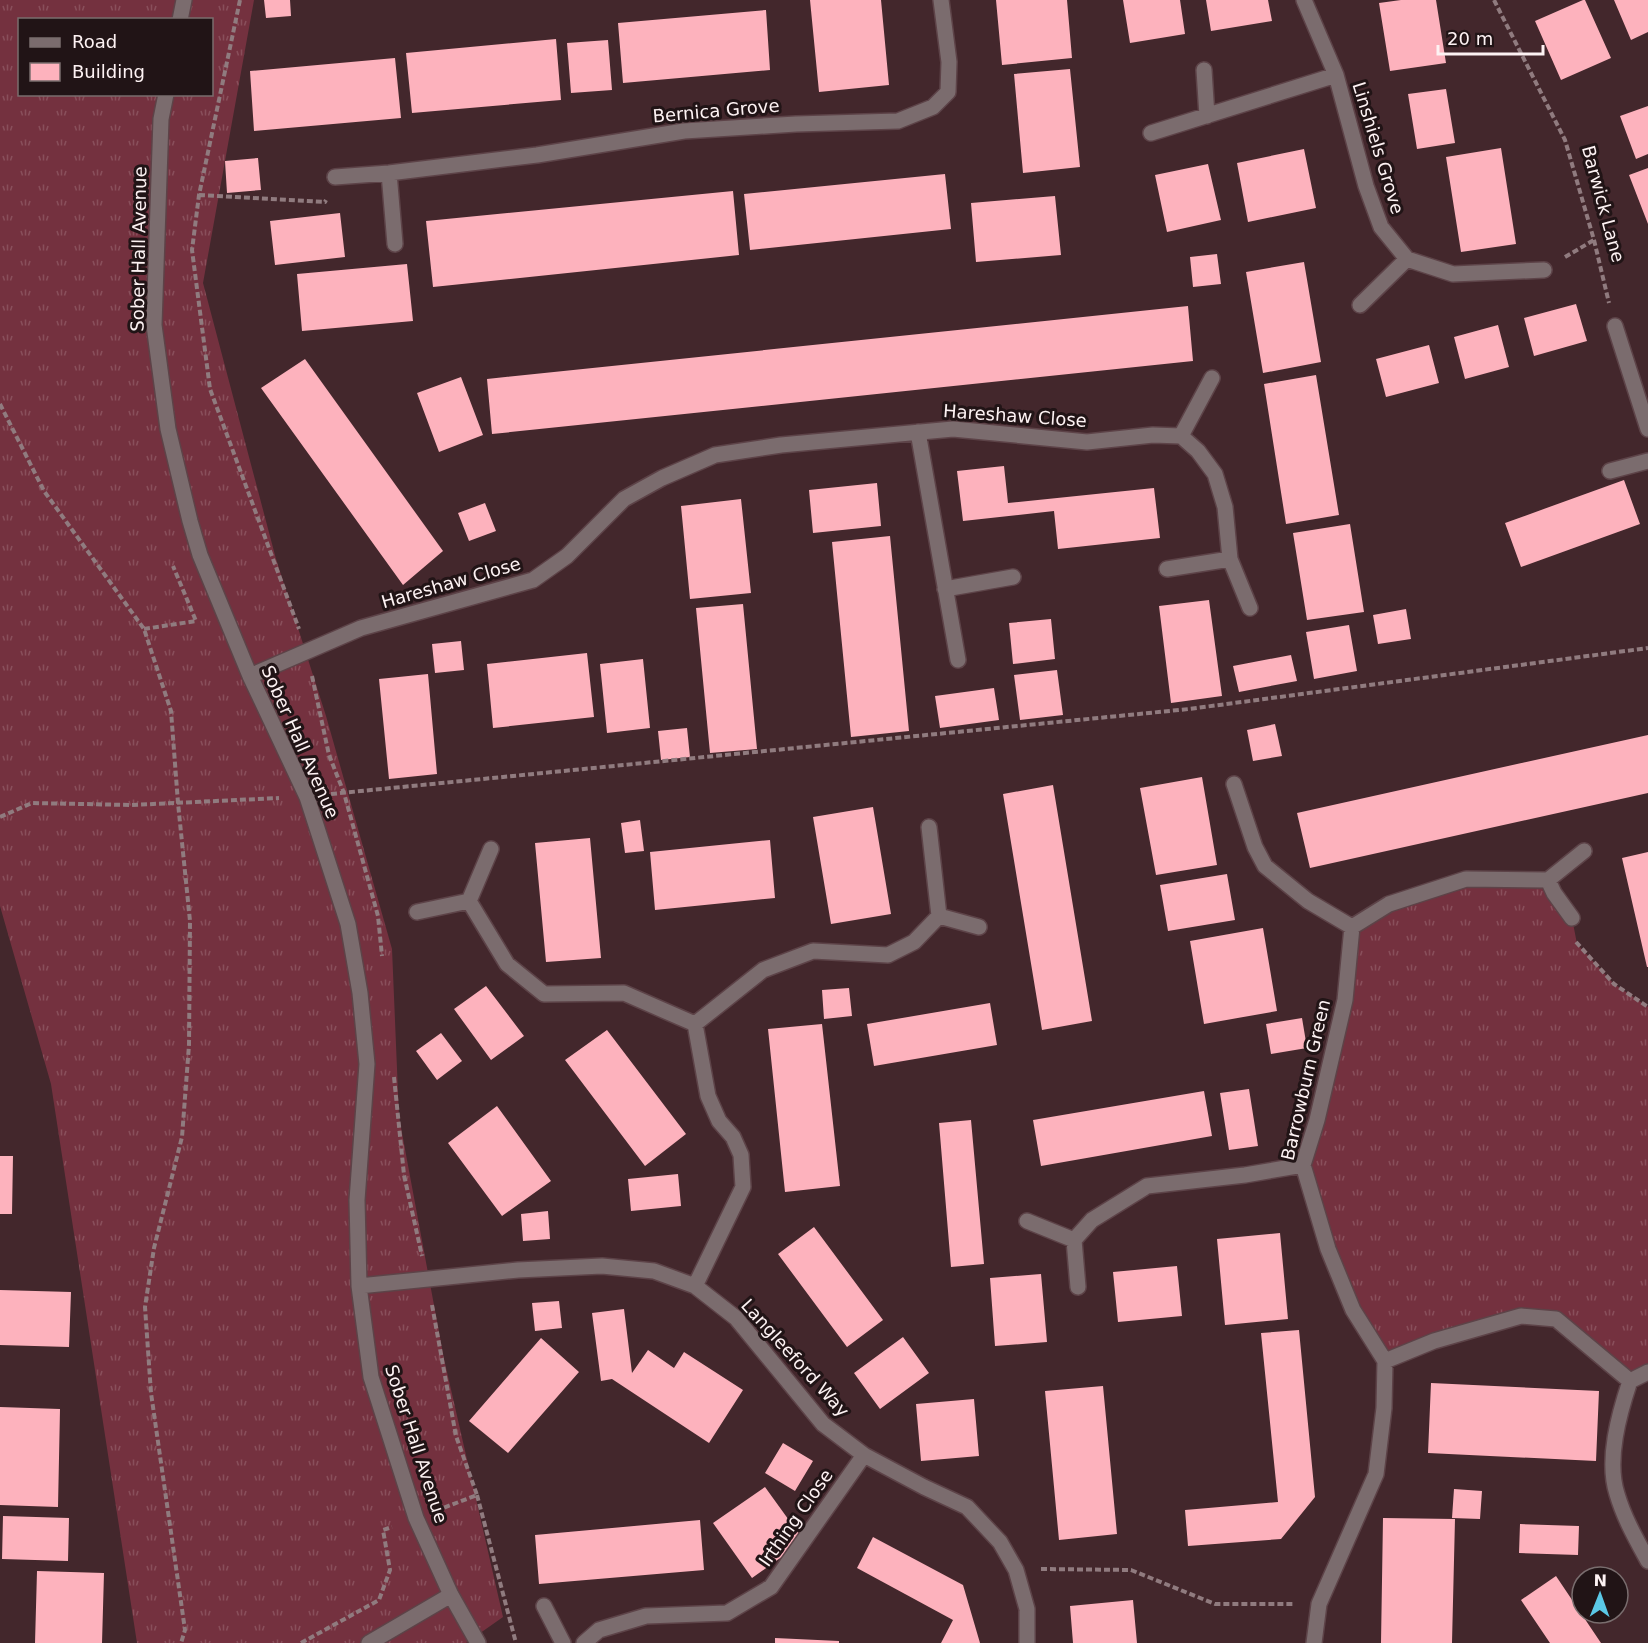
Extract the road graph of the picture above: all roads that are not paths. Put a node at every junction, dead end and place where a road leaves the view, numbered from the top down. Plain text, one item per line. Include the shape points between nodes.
1 (184, 0) edge
2 (941, 0) edge
3 (1304, 0) edge
4 (180, 18) edge
5 (1204, 70) dead end
6 (1336, 75) junction
7 (166, 96) edge
8 (1207, 116) junction
9 (1151, 133) dead end
10 (389, 173) junction
11 (335, 177) road end
12 (395, 244) dead end
13 (1407, 259) junction
14 (1544, 270) road end
15 (1360, 305) dead end
16 (1615, 327) road end
17 (1212, 378) dead end
18 (1648, 429) edge
19 (918, 432) junction
20 (1181, 436) junction
21 (1648, 460) edge
22 (1610, 471) dead end
23 (1230, 559) junction
24 (1167, 569) dead end
25 (1012, 577) dead end
26 (945, 589) junction
27 (1250, 608) dead end
28 (958, 660) dead end
29 (250, 676) junction
30 (1234, 784) dead end
31 (929, 827) dead end
32 (491, 849) dead end
33 (1584, 851) dead end
34 (1548, 880) junction
35 (470, 901) junction
36 (417, 912) dead end
37 (939, 916) junction
38 (1572, 918) road end
39 (979, 927) dead end
40 (1353, 927) junction
41 (695, 1024) junction
42 (1303, 1165) junction
43 (1027, 1221) dead end
44 (1074, 1240) junction
45 (358, 1286) junction
46 (695, 1286) junction
47 (1078, 1287) dead end
48 (1385, 1361) junction
49 (1648, 1372) edge
50 (1630, 1381) junction
51 (864, 1455) junction
52 (1648, 1561) edge
53 (451, 1595) junction
54 (544, 1606) dead end
55 (369, 1643) edge
56 (478, 1643) edge
57 (563, 1643) edge
58 (584, 1643) edge
59 (1027, 1643) edge
60 (1314, 1643) edge

1 - 4 street
2 - 10 street, Bernica Grove via 949,62 948,92 933,107 898,121 684,131 537,155
3 - 6 street, Linshiels Grove
5 - 8 street
6 - 8 street, Linshiels Grove
6 - 13 street, Linshiels Grove via 1381,227
7 - 29 street, Sober Hall Avenue via 161,119 154,325 168,429 201,555
8 - 9 street, Linshiels Grove
10 - 11 street, Bernica Grove
10 - 12 street
13 - 14 street via 1453,274
13 - 15 street
16 - 18 street
17 - 20 street
19 - 20 street, Hareshaw Close via 953,429 1087,442
19 - 26 street, Hareshaw Close
19 - 29 street, Hareshaw Close via 715,455 624,499 567,556 533,580 361,628
20 - 23 street via 1215,474 1225,507
21 - 22 street
23 - 24 street
23 - 27 street
25 - 26 street
26 - 28 street, Hareshaw Close
29 - 45 street, Sober Hall Avenue via 307,797 348,924 367,1064 357,1200
30 - 40 street via 1265,866 1308,901
31 - 37 street
32 - 35 street
33 - 34 street
34 - 38 street
34 - 40 street via 1466,879 1389,904
35 - 36 street
35 - 41 street via 507,964 544,994 624,993
37 - 39 street
37 - 41 street via 914,942 888,955 813,951 762,970
40 - 42 street, Barrowburn Green via 1345,1000
41 - 46 street via 708,1096 741,1155 743,1187
42 - 44 street via 1147,1186 1092,1220
42 - 48 street, Barrowburn Green via 1328,1249 1353,1310
43 - 44 street
44 - 47 street
45 - 46 street, Langleeford Way via 602,1266 654,1271
45 - 53 street, Sober Hall Avenue via 371,1377 416,1518
46 - 51 street, Langleeford Way via 736,1318 823,1424
48 - 50 street via 1434,1341 1521,1316 1556,1319
48 - 60 street via 1376,1474 1319,1604
49 - 50 street
50 - 52 street via 1612,1460 1616,1492
51 - 58 street, Irthing Close via 771,1587 727,1613 646,1616 599,1630
51 - 59 street, Langleeford Way via 967,1508 1000,1542 1016,1570 1027,1609
53 - 55 street
53 - 56 street, Sober Hall Avenue
54 - 57 street

